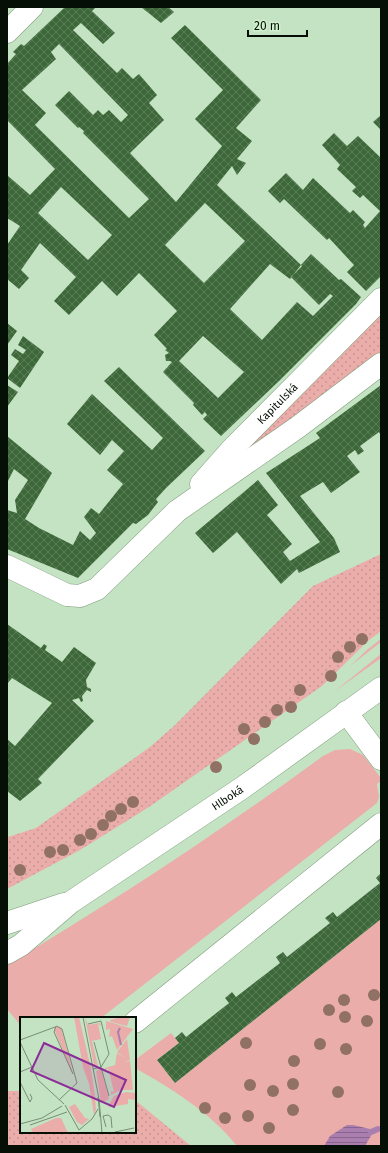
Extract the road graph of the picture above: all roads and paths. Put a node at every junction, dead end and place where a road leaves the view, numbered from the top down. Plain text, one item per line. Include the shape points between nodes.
1 (32, 7) edge
2 (7, 32) edge
3 (381, 299) edge
4 (381, 364) edge
5 (177, 511) junction
6 (7, 566) edge
7 (381, 688) edge
8 (346, 712) junction
9 (381, 759) edge
10 (381, 824) edge
11 (71, 902) junction
12 (7, 923) edge
13 (7, 953) edge
14 (136, 1021) edge

1 - 2 street
3 - 5 street, Kapitulská via 231,450
4 - 5 street, Kapitulská via 298,427
5 - 6 street, Kapitulská via 97,589 80,596 67,595
7 - 8 street, Hlboká
8 - 9 street
8 - 11 street, Hlboká via 242,788
10 - 14 street
11 - 12 street, Hlboká
11 - 13 street, Hlboká via 21,945

